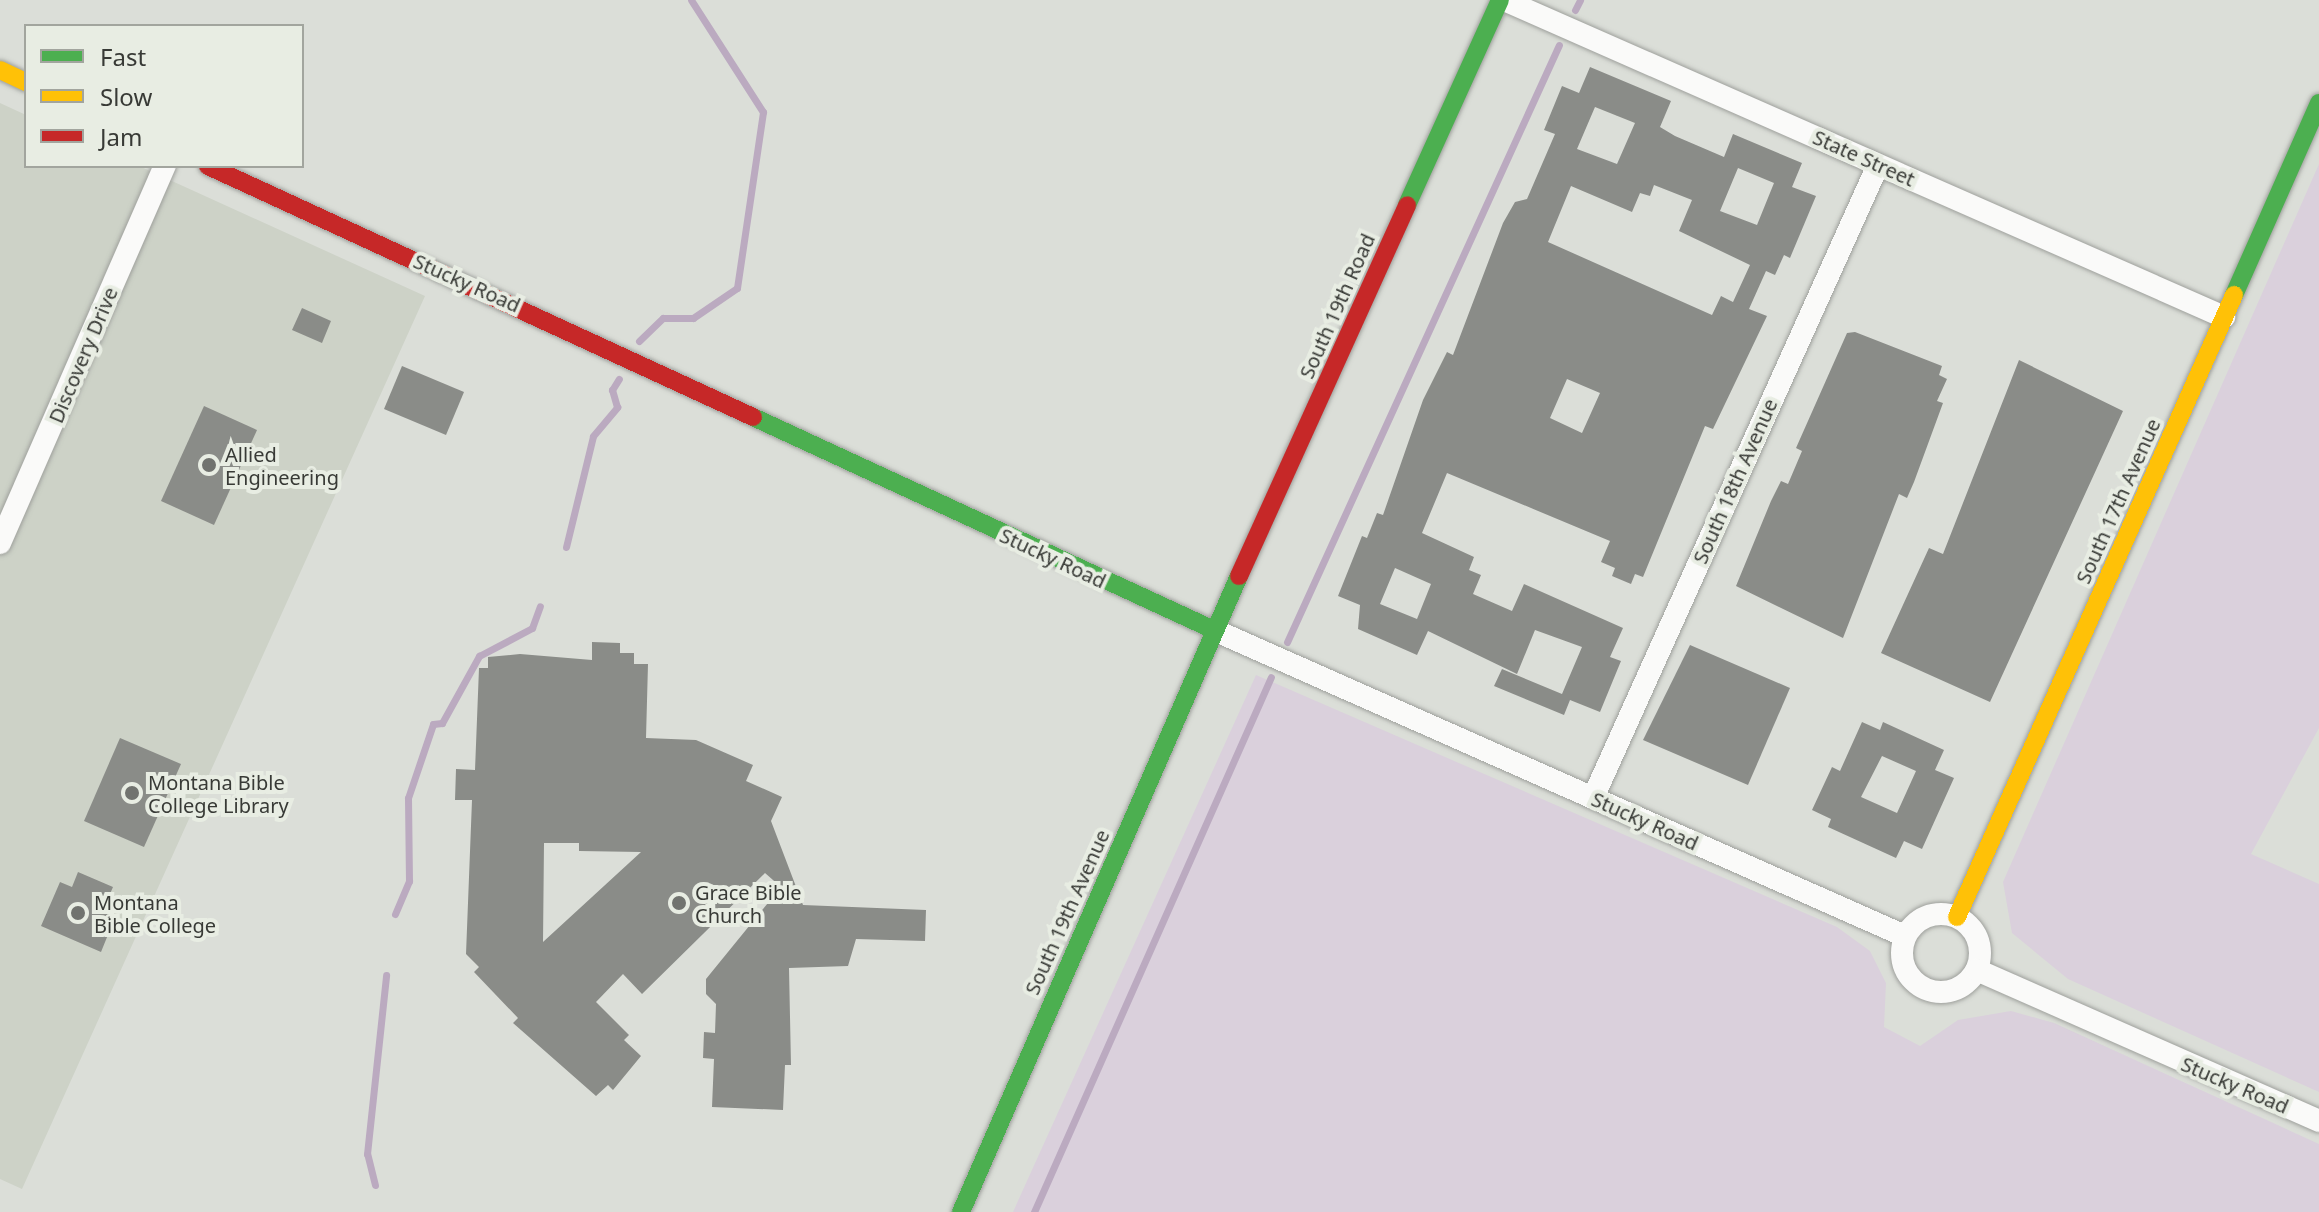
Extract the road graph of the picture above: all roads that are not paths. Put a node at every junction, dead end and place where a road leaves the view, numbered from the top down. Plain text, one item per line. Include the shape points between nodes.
1 (1502, 0) edge
2 (0, 70) edge
3 (24, 81) edge
4 (2319, 103) edge
5 (1878, 165) junction
6 (164, 168) edge
7 (212, 168) edge
8 (2224, 317) junction
9 (0, 543) edge
10 (1214, 630) junction
11 (1593, 798) junction
12 (1957, 917) junction
13 (1905, 936) junction
14 (1977, 970) junction
15 (2319, 1121) edge
16 (961, 1212) edge

1 - 5 street, State Street
1 - 10 street, South 19th Road
2 - 3 street
4 - 8 street, South 17th Avenue
5 - 8 street, State Street
5 - 11 street, South 18th Avenue
6 - 9 street, Discovery Drive
7 - 10 street, Stucky Road
8 - 12 street, South 17th Avenue
10 - 11 street, Stucky Road
10 - 16 street, South 19th Avenue
11 - 13 street, Stucky Road
12 - 13 street via 1925,917
12 - 14 street via 1976,938
13 - 14 street via 1901,949 1908,975 1930,991 1956,990
14 - 15 street, Stucky Road

